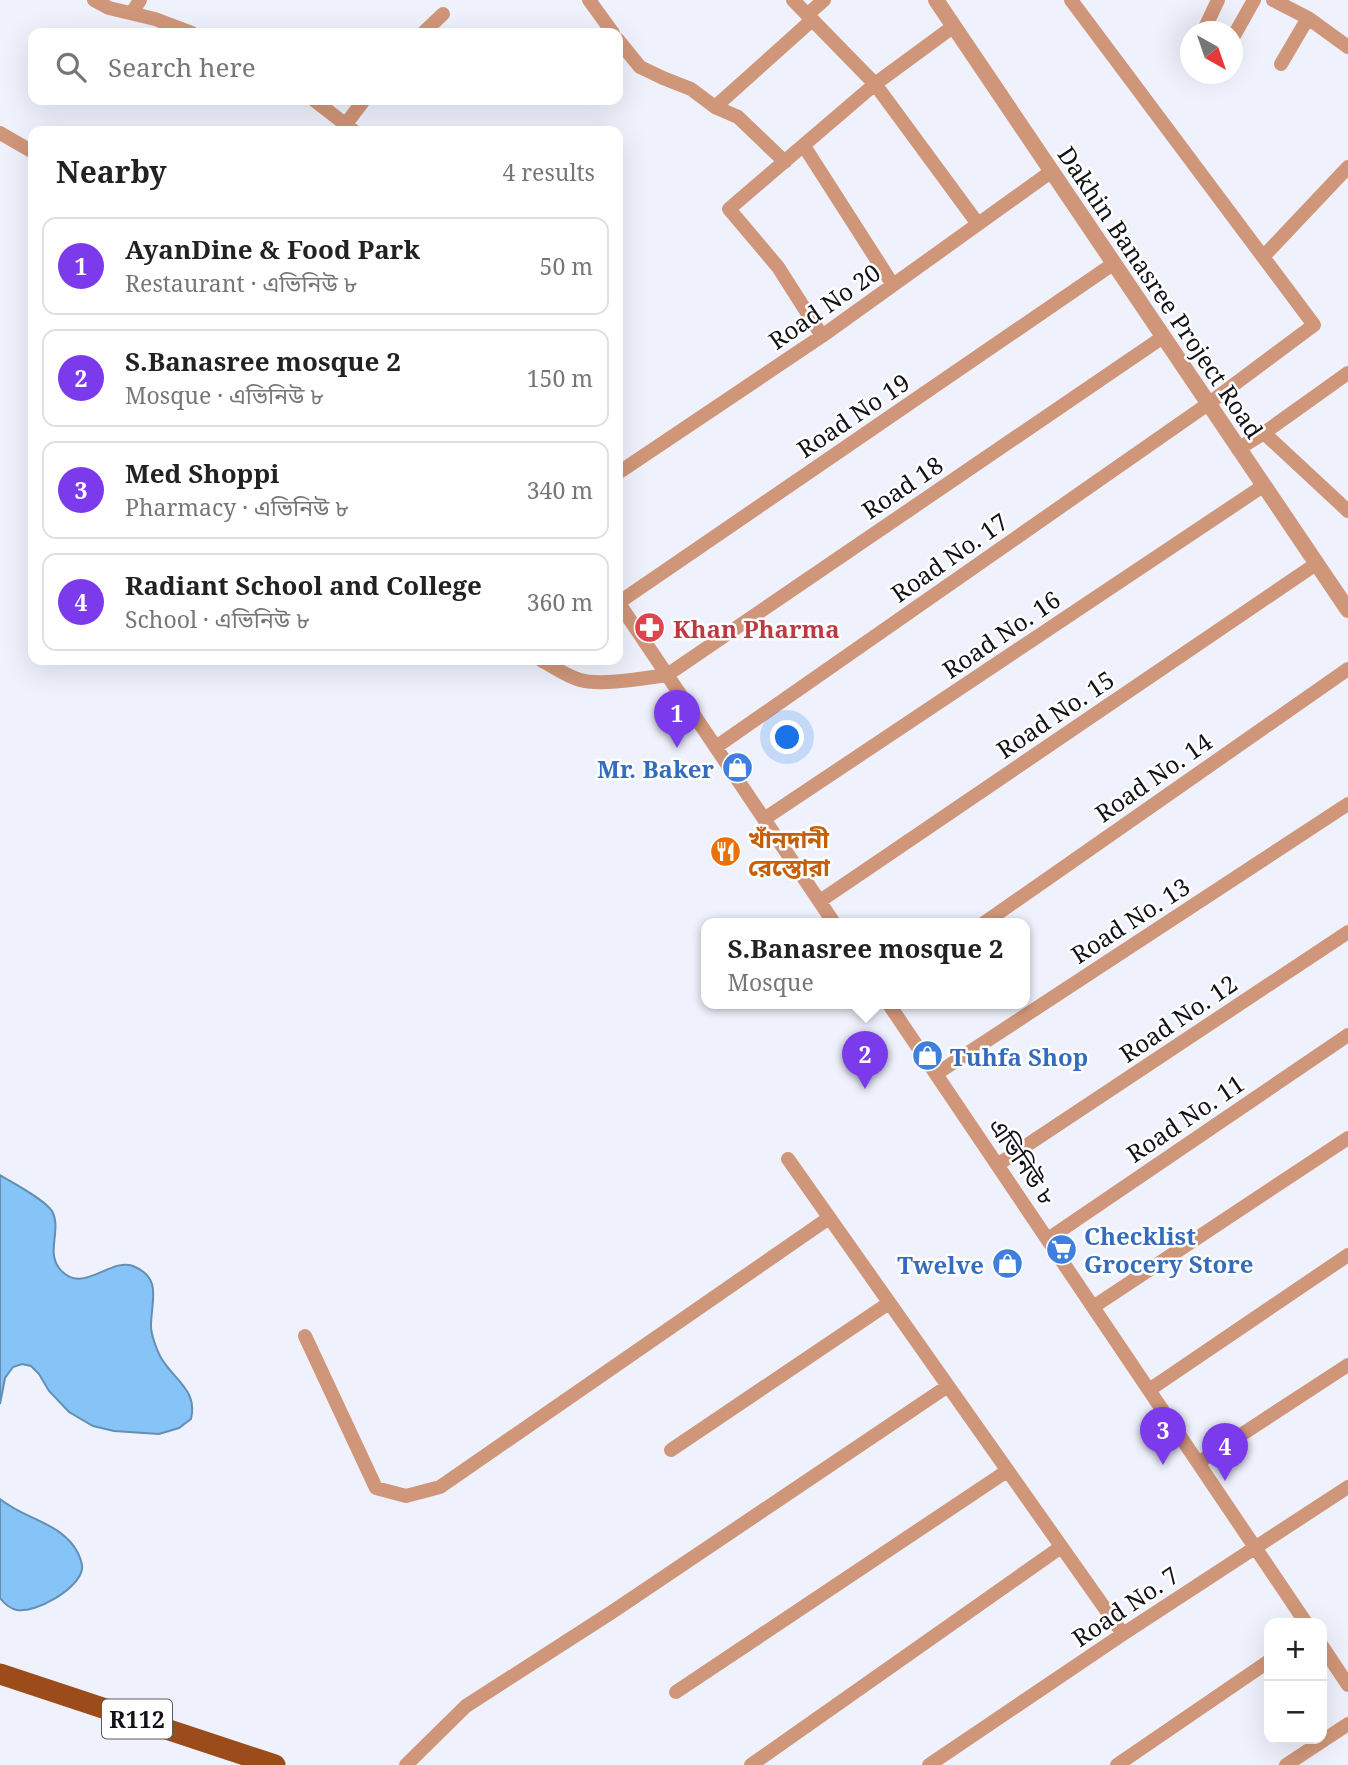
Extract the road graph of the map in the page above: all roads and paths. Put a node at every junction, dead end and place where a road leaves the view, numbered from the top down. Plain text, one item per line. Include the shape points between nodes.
1 (94, 0) edge
2 (140, 0) edge
3 (590, 0) edge
4 (793, 0) edge
5 (824, 0) edge
6 (1071, 0) edge
7 (1218, 0) edge
8 (1254, 0) edge
9 (1273, 0) edge
10 (939, 1) edge
11 (132, 13) junction
12 (443, 14) dead end
13 (809, 18) junction
14 (1308, 18) junction
15 (1208, 21) edge
16 (1243, 21) edge
17 (954, 26) junction
18 (179, 28) edge
19 (428, 28) edge
20 (610, 28) edge
21 (623, 46) edge
22 (1348, 47) edge
23 (1281, 64) dead end
24 (875, 84) junction
25 (321, 105) edge
26 (361, 105) edge
27 (715, 107) junction
28 (349, 126) edge
29 (351, 126) edge
30 (0, 133) edge
31 (804, 146) junction
32 (28, 149) edge
33 (785, 162) junction
34 (1348, 167) edge
35 (1052, 171) junction
36 (978, 224) junction
37 (1263, 257) junction
38 (1113, 264) junction
39 (893, 285) junction
40 (822, 336) junction
41 (1163, 337) junction
42 (1348, 373) edge
43 (1208, 404) junction
44 (1264, 433) junction
45 (1238, 449) junction
46 (623, 470) edge
47 (1263, 486) junction
48 (1348, 511) edge
49 (1316, 564) junction
50 (623, 599) edge
51 (623, 609) edge
52 (1348, 610) edge
53 (550, 665) edge
54 (1348, 668) edge
55 (667, 675) junction
56 (716, 747) junction
57 (1348, 804) edge
58 (764, 819) junction
59 (820, 901) junction
60 (831, 918) edge
61 (992, 918) edge
62 (1348, 932) edge
63 (892, 1009) edge
64 (1348, 1035) edge
65 (936, 1074) junction
66 (1348, 1138) edge
67 (788, 1159) dead end
68 (998, 1165) junction
69 (829, 1218) junction
70 (1048, 1239) junction
71 (1348, 1255) edge
72 (889, 1303) junction
73 (1093, 1307) junction
74 (305, 1336) dead end
75 (1348, 1365) edge
76 (948, 1386) junction
77 (1149, 1390) junction
78 (671, 1450) dead end
79 (1198, 1463) junction
80 (1007, 1471) junction
81 (1348, 1487) edge
82 (1061, 1547) junction
83 (1255, 1547) junction
84 (1303, 1618) edge
85 (1123, 1634) junction
86 (1327, 1654) edge
87 (1264, 1664) edge
88 (0, 1674) edge
89 (1348, 1685) edge
90 (676, 1692) dead end
91 (1348, 1724) edge
92 (275, 1765) edge
93 (405, 1765) edge
94 (751, 1765) edge
95 (929, 1765) edge
96 (1117, 1765) edge
97 (1286, 1765) edge

1 - 11 street
2 - 11 street
3 - 20 street
4 - 13 street
5 - 13 street
6 - 37 street
7 - 15 street
8 - 16 street
9 - 14 street
10 - 17 street, Dakhin Banasree Project Road
11 - 18 street
12 - 19 street
13 - 24 street
13 - 27 street
14 - 22 street
14 - 23 street
17 - 24 street
17 - 35 street, Dakhin Banasree Project Road
21 - 27 street via 640,67 691,89
24 - 31 street
24 - 36 street
25 - 28 street
26 - 29 street
27 - 33 street via 738,117
30 - 32 street
31 - 33 street
31 - 39 street
33 - 40 street via 729,209 778,267
34 - 37 street
35 - 36 street, Road No 20
35 - 38 street, Dakhin Banasree Project Road
36 - 39 street, Road No 20
37 - 43 street, Road No. 17 via 1314,326
38 - 41 street, Dakhin Banasree Project Road
38 - 50 street, Road No 19
39 - 40 street, Road No 20
40 - 46 street, Road No 20
41 - 43 street, Dakhin Banasree Project Road
41 - 55 street, Road 18
42 - 44 street
43 - 45 street, Dakhin Banasree Project Road
43 - 56 street, Road No. 17
44 - 45 street
44 - 48 street
45 - 47 street, Dakhin Banasree Project Road
47 - 49 street, Dakhin Banasree Project Road
47 - 58 street, Road No. 16
49 - 52 street, Dakhin Banasree Project Road
49 - 59 street, Road No. 15
51 - 55 street
53 - 55 street via 593,683
54 - 61 street, Road No. 14
55 - 56 street
56 - 58 street
57 - 65 street, Road No. 13
58 - 59 street
59 - 60 street
62 - 68 street, Road No. 12
63 - 65 street, এভিনিউ ৮
64 - 70 street, Road No. 11
65 - 68 street, এভিনিউ ৮
66 - 73 street
67 - 69 street
68 - 70 street, এভিনিউ ৮
69 - 72 street
69 - 74 street via 440,1487 406,1496 376,1488
70 - 73 street, এভিনিউ ৮
71 - 77 street
72 - 76 street
72 - 78 street
73 - 77 street, এভিনিউ ৮
75 - 79 street
76 - 80 street
76 - 93 street via 466,1706
77 - 79 street, এভিনিউ ৮
79 - 83 street, এভিনিউ ৮
80 - 82 street
80 - 90 street
81 - 83 street, Road No. 7
82 - 85 street
82 - 94 street
83 - 84 street, এভিনিউ ৮
83 - 85 street, Road No. 7
85 - 95 street, Road No. 7
86 - 89 street
87 - 96 street
88 - 92 main road, R112
91 - 97 street

